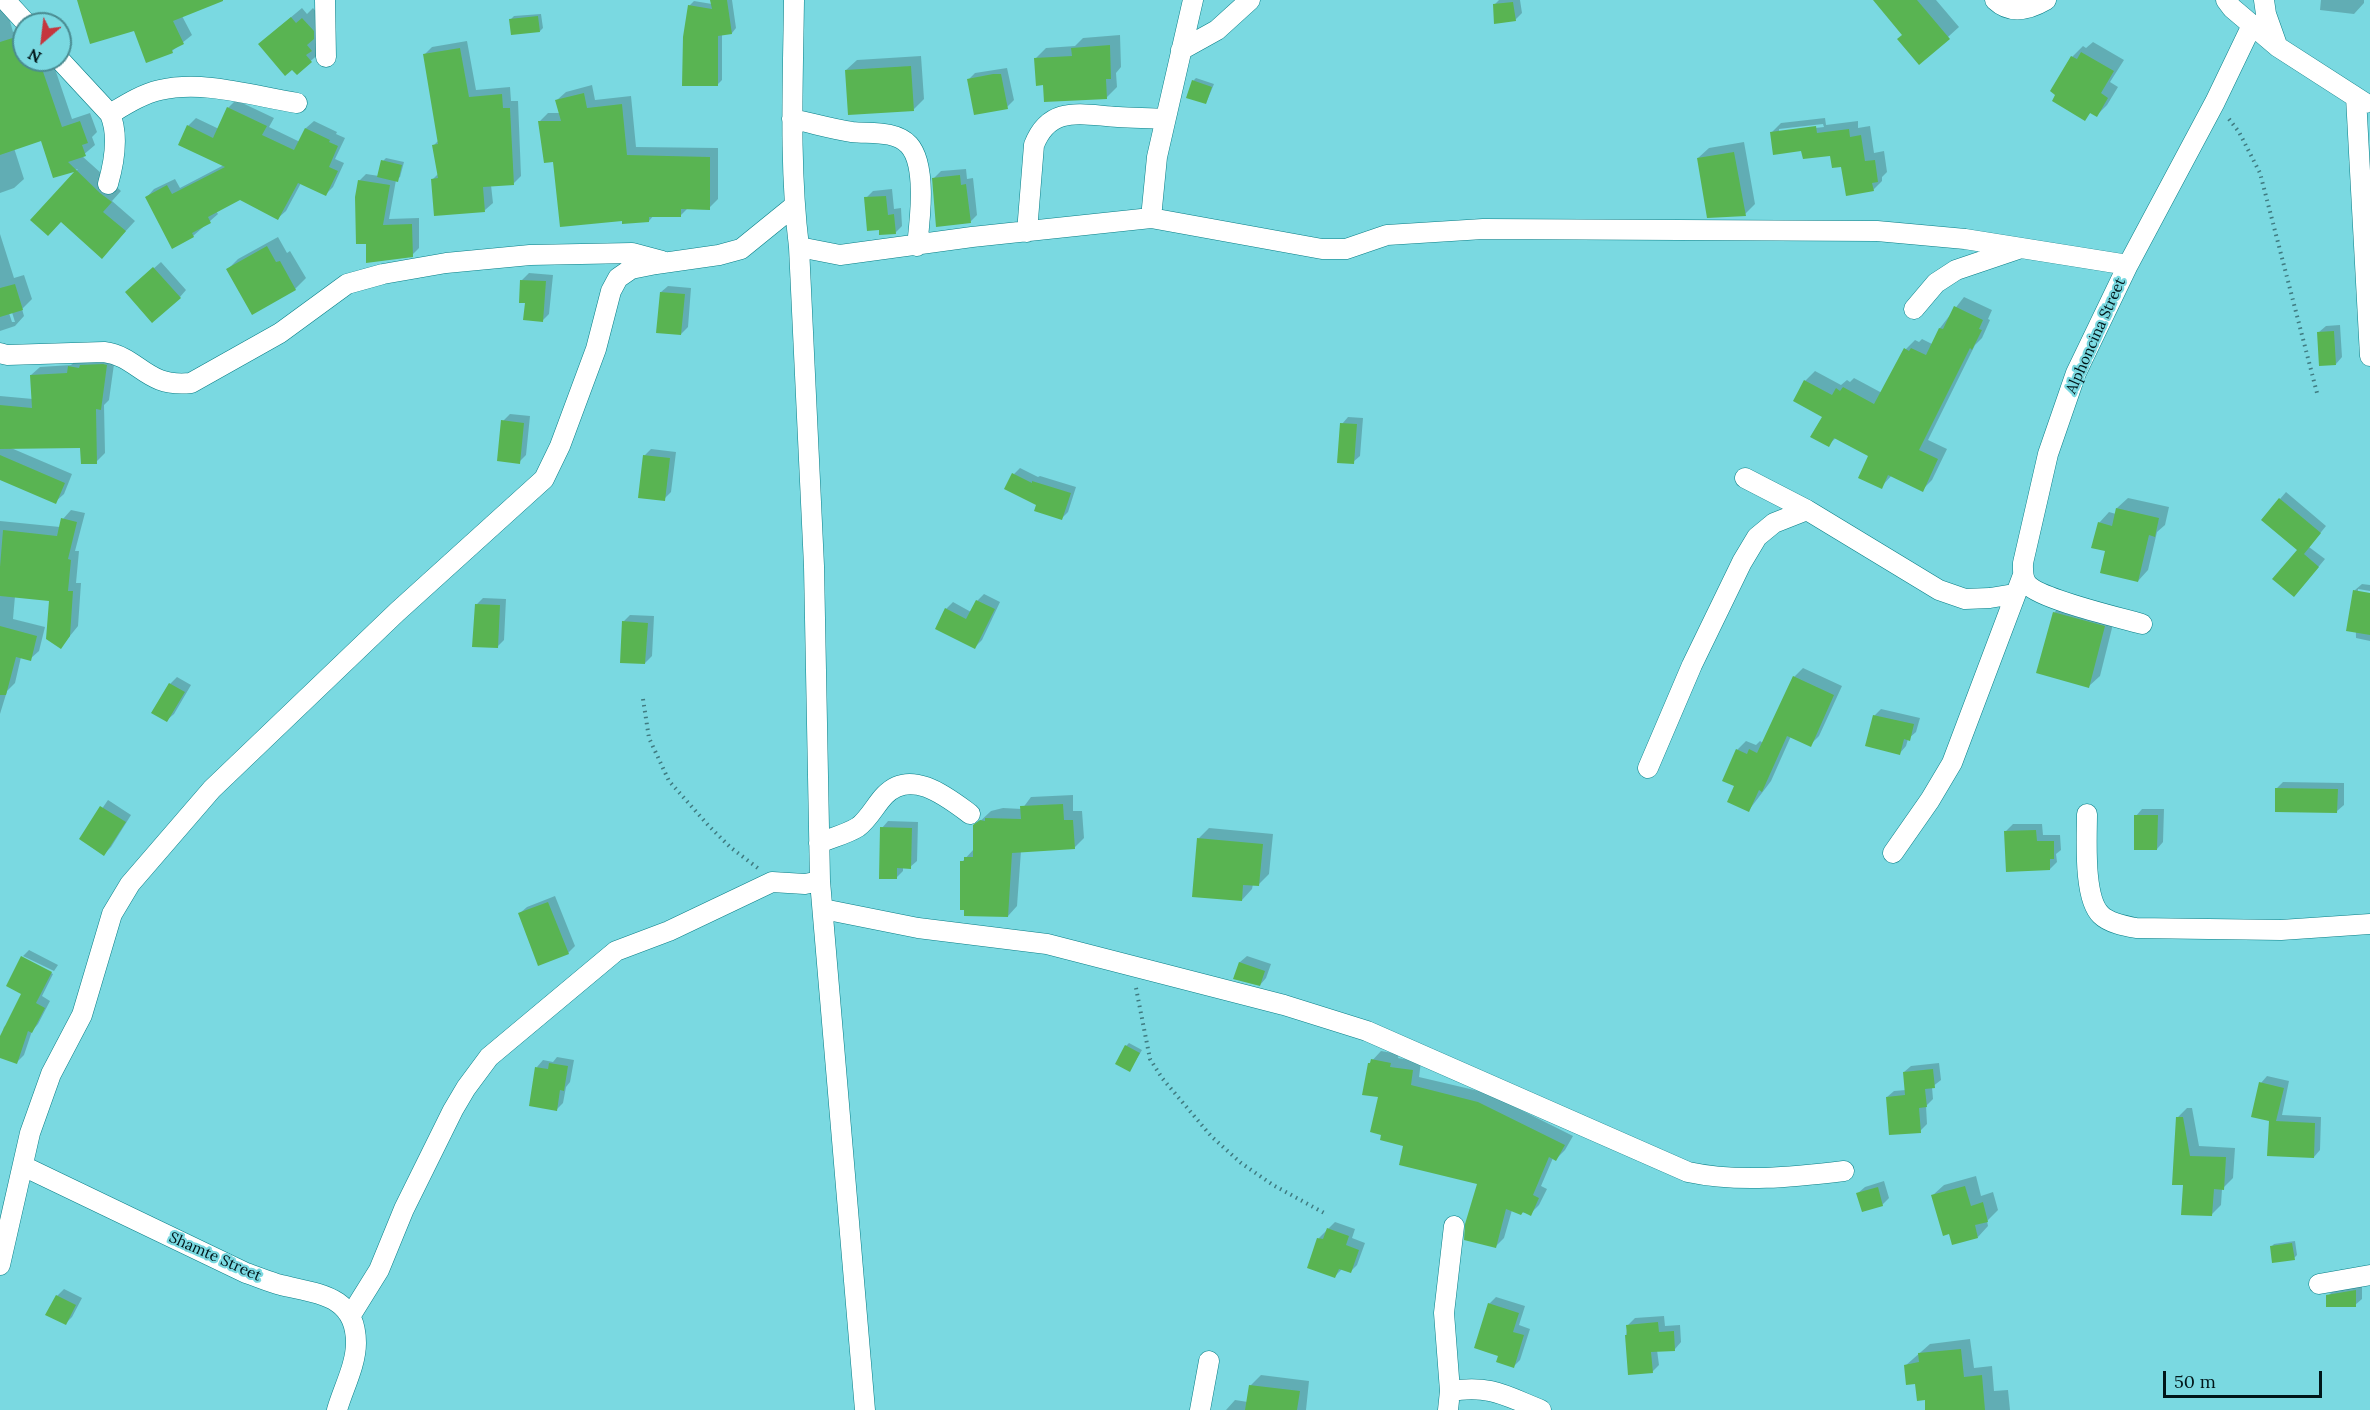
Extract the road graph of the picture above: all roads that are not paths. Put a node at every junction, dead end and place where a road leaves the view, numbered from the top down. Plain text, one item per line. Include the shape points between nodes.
1 (5, 0) edge
2 (325, 0) edge
3 (794, 0) edge
4 (1193, 0) edge
5 (1250, 0) edge
6 (1995, 0) edge
7 (2046, 0) edge
8 (2226, 0) edge
9 (2264, 0) edge
10 (16, 12) edge
11 (2252, 25) junction
12 (2278, 47) junction
13 (1181, 50) junction
14 (326, 57) dead end
15 (71, 72) edge
16 (2363, 101) edge
17 (297, 103) dead end
18 (110, 114) junction
19 (1165, 118) junction
20 (792, 119) junction
21 (108, 184) dead end
22 (794, 206) junction
23 (1151, 218) junction
24 (1027, 232) junction
25 (917, 246) junction
26 (799, 248) junction
27 (2021, 248) junction
28 (667, 262) junction
29 (2128, 266) junction
30 (1914, 309) dead end
31 (0, 353) edge
32 (2370, 356) edge
33 (1745, 478) dead end
34 (1807, 510) junction
35 (2023, 575) junction
36 (2014, 594) junction
37 (2142, 624) dead end
38 (1648, 768) dead end
39 (970, 814) dead end
40 (2087, 814) dead end
41 (819, 843) junction
42 (1893, 853) dead end
43 (820, 881) junction
44 (823, 909) junction
45 (2370, 924) edge
46 (23, 1166) junction
47 (1844, 1171) dead end
48 (1454, 1226) dead end
49 (0, 1265) edge
50 (2370, 1275) edge
51 (2319, 1284) dead end
52 (351, 1315) junction
53 (1209, 1360) dead end
54 (1449, 1400) edge
55 (337, 1410) edge
56 (865, 1410) edge
57 (1200, 1410) edge
58 (1541, 1410) edge

1 - 10 street
2 - 14 street
3 - 20 street
4 - 13 street
5 - 13 street via 1217,30
6 - 7 street via 2014,10 2030,9
8 - 11 street
9 - 12 street
11 - 12 street
11 - 29 street, Alphoncina Street
12 - 16 street
13 - 19 street
15 - 18 street
16 - 32 street
17 - 18 street via 202,87 176,88 142,96
18 - 21 street via 115,143
19 - 23 street
19 - 24 street via 1067,114 1049,122 1034,146
20 - 22 street
20 - 25 street via 900,138 910,146 920,188
22 - 26 street
22 - 28 street via 741,249
23 - 24 street
23 - 27 street via 1322,249 1346,249 1387,234 1483,229 1877,231
24 - 25 street
25 - 26 street via 840,255
26 - 41 street via 814,566
27 - 29 street
27 - 30 street via 1956,270 1936,283
28 - 31 street via 632,253 564,253 446,263 383,274 347,284 280,333 191,383 159,381 117,354
28 - 46 street via 631,269 614,283 596,349 544,479 397,612 212,789 130,884 112,914 82,1015 51,1074
29 - 35 street, Alphoncina Street via 2076,373 2048,454 2030,526
33 - 34 street
34 - 36 street via 1939,590 1965,599
34 - 38 street via 1774,523 1757,537 1701,646
35 - 36 street, Alphoncina Street
35 - 37 street via 2026,584 2036,591
36 - 42 street, Alphoncina Street via 1952,763
39 - 41 street via 922,785 897,785 858,827
40 - 45 street via 2091,895 2101,915 2122,926 2281,930
41 - 43 street
43 - 44 street
43 - 52 street via 772,882 669,931 616,951 489,1057 453,1110 379,1270
44 - 47 street via 918,928 1047,944 1209,984 1368,1031 1688,1173 1785,1178
44 - 56 street
46 - 49 street
46 - 52 street, Shamte Street via 246,1273 279,1285 318,1292 337,1301
48 - 54 street via 1444,1313
50 - 51 street
52 - 55 street via 356,1343
53 - 57 street
54 - 58 street via 1470,1388 1490,1389

